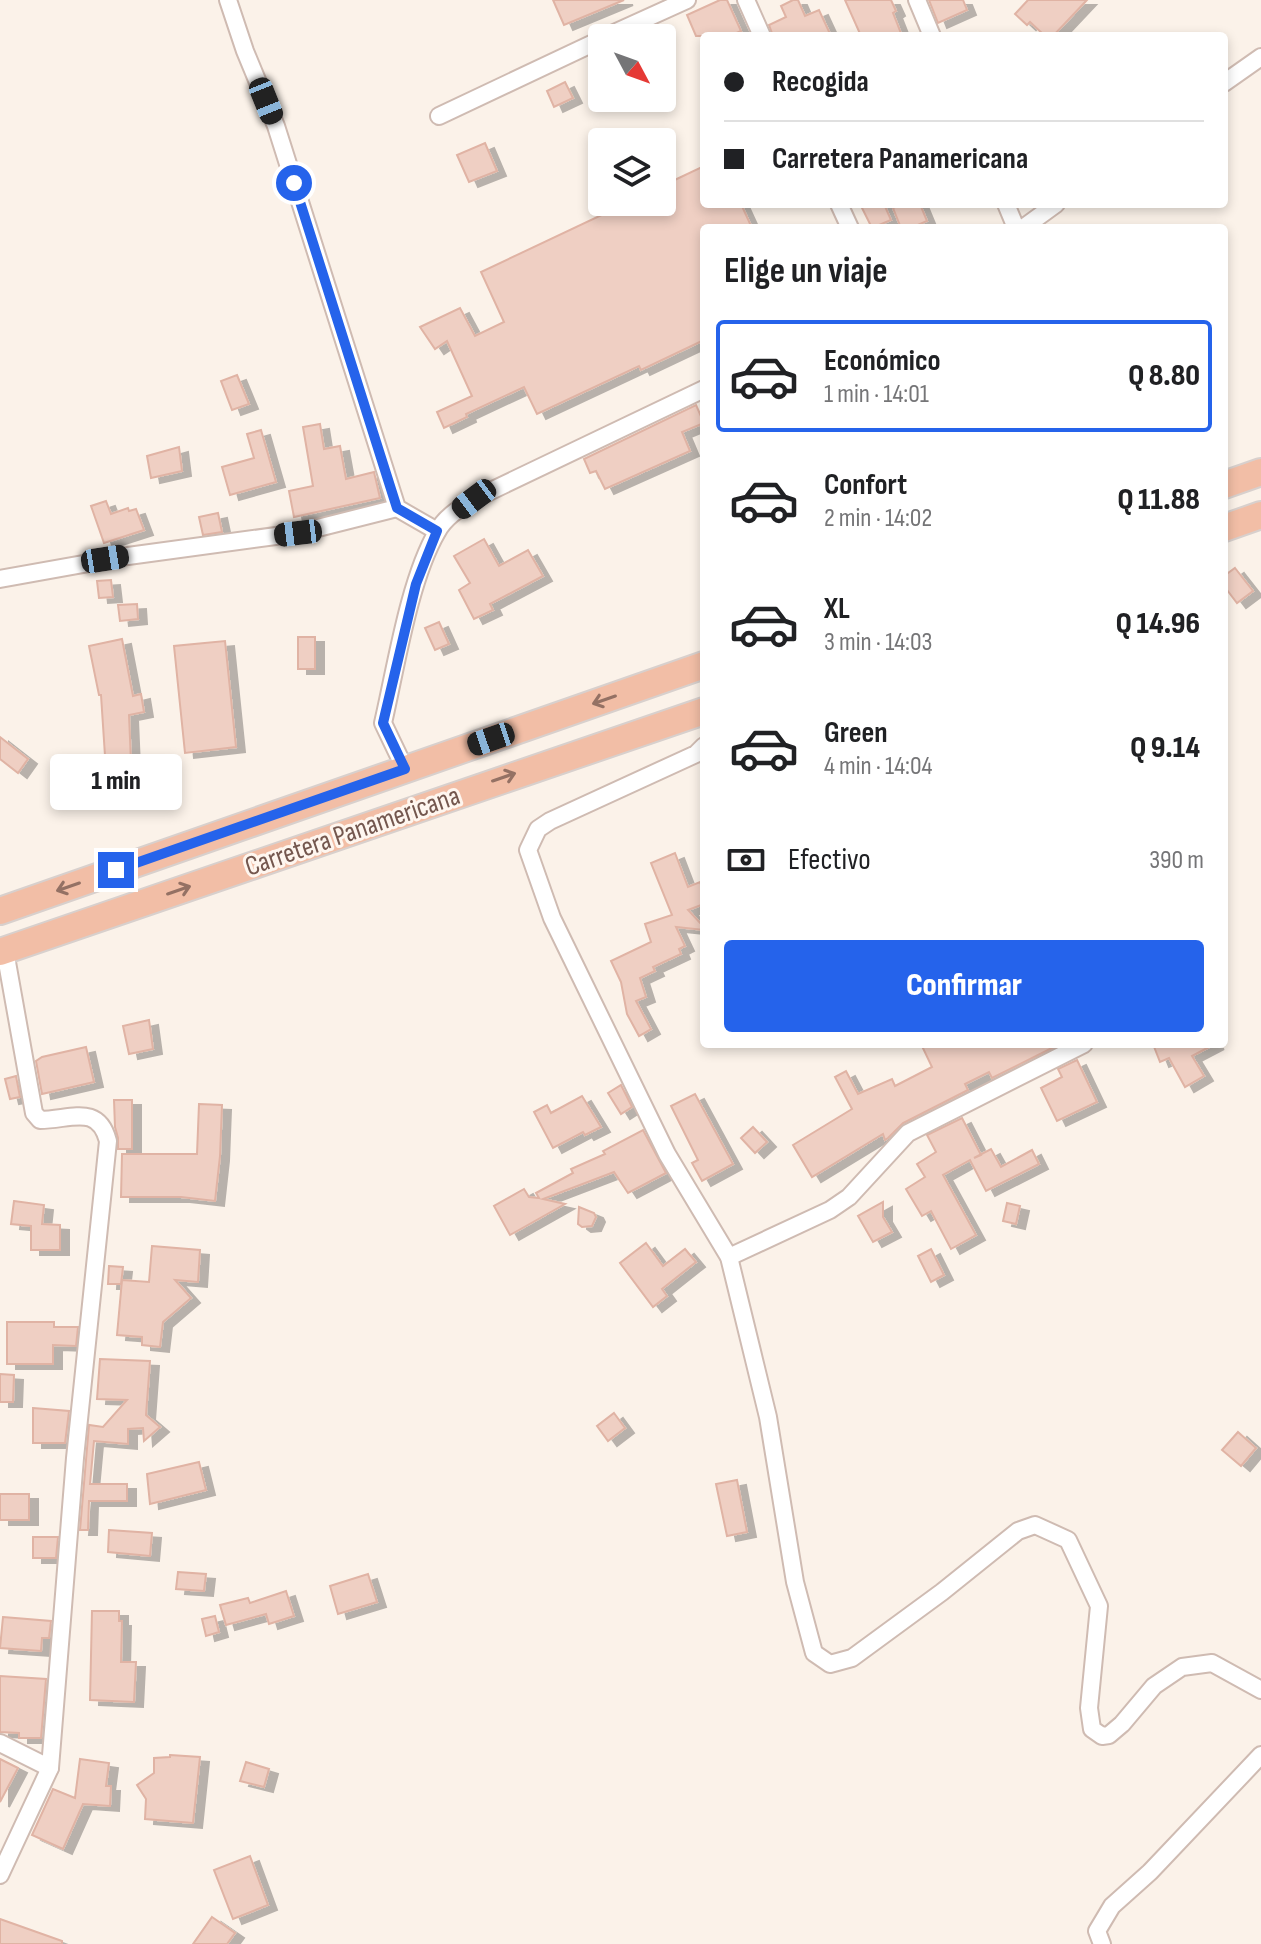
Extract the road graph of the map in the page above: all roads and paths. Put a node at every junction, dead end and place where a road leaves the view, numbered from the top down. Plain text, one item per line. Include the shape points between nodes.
1 (228, 0) edge
2 (687, 0) edge
3 (746, 0) edge
4 (917, 0) edge
5 (634, 24) edge
6 (760, 32) edge
7 (930, 32) edge
8 (588, 45) edge
9 (1261, 57) edge
10 (1228, 80) edge
11 (439, 116) dead end
12 (1050, 208) edge
13 (1028, 224) edge
14 (700, 391) edge
15 (1261, 472) edge
16 (1228, 484) edge
17 (397, 508) junction
18 (1261, 515) edge
19 (1228, 527) edge
20 (437, 531) junction
21 (0, 579) edge
22 (700, 666) edge
23 (700, 682) edge
24 (651, 683) junction
25 (700, 704) edge
26 (700, 710) edge
27 (700, 750) edge
28 (549, 762) junction
29 (405, 769) junction
30 (0, 911) edge
31 (2, 952) edge
32 (1076, 1048) edge
33 (729, 1257) junction
34 (1260, 1687) edge
35 (0, 1743) edge
36 (1261, 1755) edge
37 (50, 1768) junction
38 (0, 1875) edge
39 (1102, 1944) edge

1 - 17 street via 276,126
2 - 5 street
3 - 6 street
4 - 7 street
8 - 11 street
9 - 10 street
12 - 13 street
14 - 20 street via 474,499
15 - 16 highway
17 - 20 street
17 - 21 street via 298,533
18 - 19 highway
20 - 29 street via 416,584 383,723
22 - 24 highway, Carretera Panamericana
23 - 25 highway via 693,690
24 - 28 highway via 677,681 688,697 581,739
24 -> 29 highway, Carretera Panamericana
26 - 28 highway, Carretera Panamericana
27 - 33 street via 550,821 538,829 528,850 552,918 667,1154
31 -> 28 highway, Carretera Panamericana
29 -> 30 highway, Carretera Panamericana
31 - 37 street via 34,1113 40,1120 87,1116 99,1121 108,1141
32 - 33 street via 908,1133 849,1197
33 - 34 street via 768,1417 795,1582 814,1653 830,1664 852,1658 1018,1531 1035,1525 1068,1540 1099,1606 1089,1708 1092,1729 1109,1735 1154,1686 1182,1667 1212,1663
35 - 37 street
36 - 39 street via 1112,1906 1097,1931
37 - 38 street

